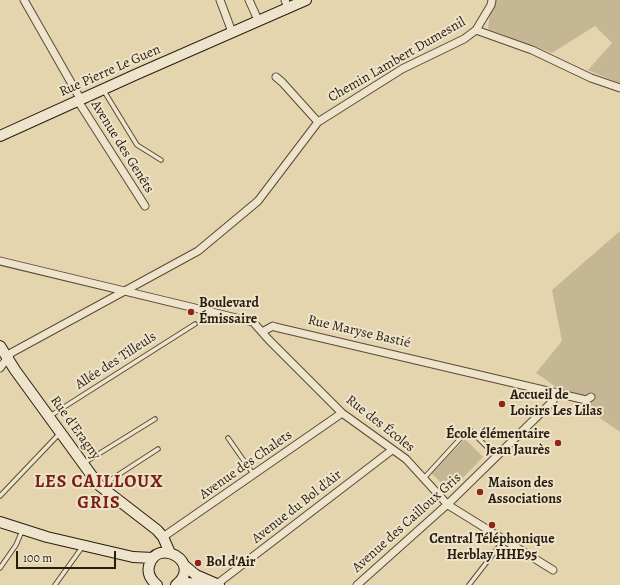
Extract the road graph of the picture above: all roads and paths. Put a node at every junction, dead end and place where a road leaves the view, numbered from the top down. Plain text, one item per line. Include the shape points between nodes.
1 (24, 0) edge
2 (220, 0) edge
3 (249, 0) edge
4 (306, 0) edge
5 (492, 0) edge
6 (287, 4) edge
7 (258, 20) junction
8 (476, 30) junction
9 (232, 32) junction
10 (276, 77) dead end
11 (620, 88) edge
12 (103, 90) junction
13 (80, 101) junction
14 (318, 122) junction
15 (0, 136) edge
16 (160, 160) dead end
17 (145, 206) dead end
18 (0, 261) edge
19 (126, 290) junction
20 (195, 324) dead end
21 (262, 332) junction
22 (0, 346) edge
23 (8, 358) junction
24 (0, 368) edge
25 (554, 392) junction
26 (590, 398) dead end
27 (342, 413) junction
28 (49, 417) junction
29 (155, 419) dead end
30 (60, 432) junction
31 (228, 438) dead end
32 (158, 450) dead end
33 (392, 450) junction
34 (497, 457) junction
35 (83, 464) junction
36 (254, 474) junction
37 (424, 478) junction
38 (100, 486) junction
39 (0, 496) edge
40 (448, 505) junction
41 (0, 522) edge
42 (23, 529) junction
43 (164, 537) junction
44 (504, 540) junction
45 (83, 545) junction
46 (170, 553) junction
47 (133, 557) junction
48 (153, 558) junction
49 (184, 565) junction
50 (0, 568) edge
51 (554, 570) dead end
52 (152, 581) edge
53 (178, 584) edge
54 (55, 585) edge
55 (204, 585) edge
56 (218, 585) edge
57 (357, 585) edge
58 (469, 585) edge

1 - 13 street, Avenue des Genêts
2 - 9 street
3 - 7 street
4 - 6 main road, Rue Pierre Le Guen
5 - 8 street, Chemin Lambert Dumesnil via 492,5
6 - 7 main road, Rue Pierre Le Guen
7 - 9 main road, Rue Pierre Le Guen
8 - 11 street via 532,50 591,78
8 - 14 street, Chemin Lambert Dumesnil via 464,39 402,68
9 - 12 main road, Rue Pierre Le Guen
10 - 14 street
12 - 13 main road, Rue Pierre Le Guen
12 - 16 lane via 137,145
13 - 15 main road, Rue Pierre Le Guen
13 - 17 street, Avenue des Genêts
14 - 19 street, Chemin Lambert Dumesnil via 258,201 198,251
18 - 19 street
19 - 21 street via 247,320 253,322
19 - 23 street, Chemin Lambert Dumesnil
20 - 28 lane, Allée des Tilleuls
21 - 25 street, Rue Maryse Bastié via 273,326
21 - 27 street, Rue des Écoles
22 - 23 main road, Rue d'Eragny
23 - 24 street, Chemin Lambert Dumesnil
23 - 28 main road, Rue d'Eragny
25 - 26 street, Rue Maryse Bastié via 586,400
25 - 34 street, Avenue des Cailloux Gris via 553,400
27 - 33 street, Rue des Écoles
27 - 36 street, Avenue des Chalets
28 - 30 main road, Rue d'Eragny
29 - 35 lane
30 - 35 main road, Rue d'Eragny
30 - 39 lane
31 - 36 lane
32 - 38 lane
33 - 37 street, Rue des Écoles
33 - 56 street, Avenue du Bol d'Air
34 - 37 lane via 470,428
34 - 40 street, Avenue des Cailloux Gris
35 - 38 main road, Rue d'Eragny
36 - 43 street, Avenue des Chalets
37 - 40 street, Rue des Écoles
38 - 43 main road, Rue d'Eragny
40 - 44 street, Rue des Écoles
40 - 57 street, Avenue des Cailloux Gris
41 - 42 main road
42 - 45 main road
42 - 50 lane via 16,545
43 - 46 main road, Rue d'Eragny
44 - 51 street, Rue des Écoles
44 - 58 lane
45 - 47 main road
45 - 54 lane
46 - 48 main road via 161,553
46 - 49 main road via 179,557
47 - 48 main road
47 - 52 main road
48 - 52 main road via 149,567
49 - 53 main road
49 - 56 main road via 196,575
53 - 55 main road

